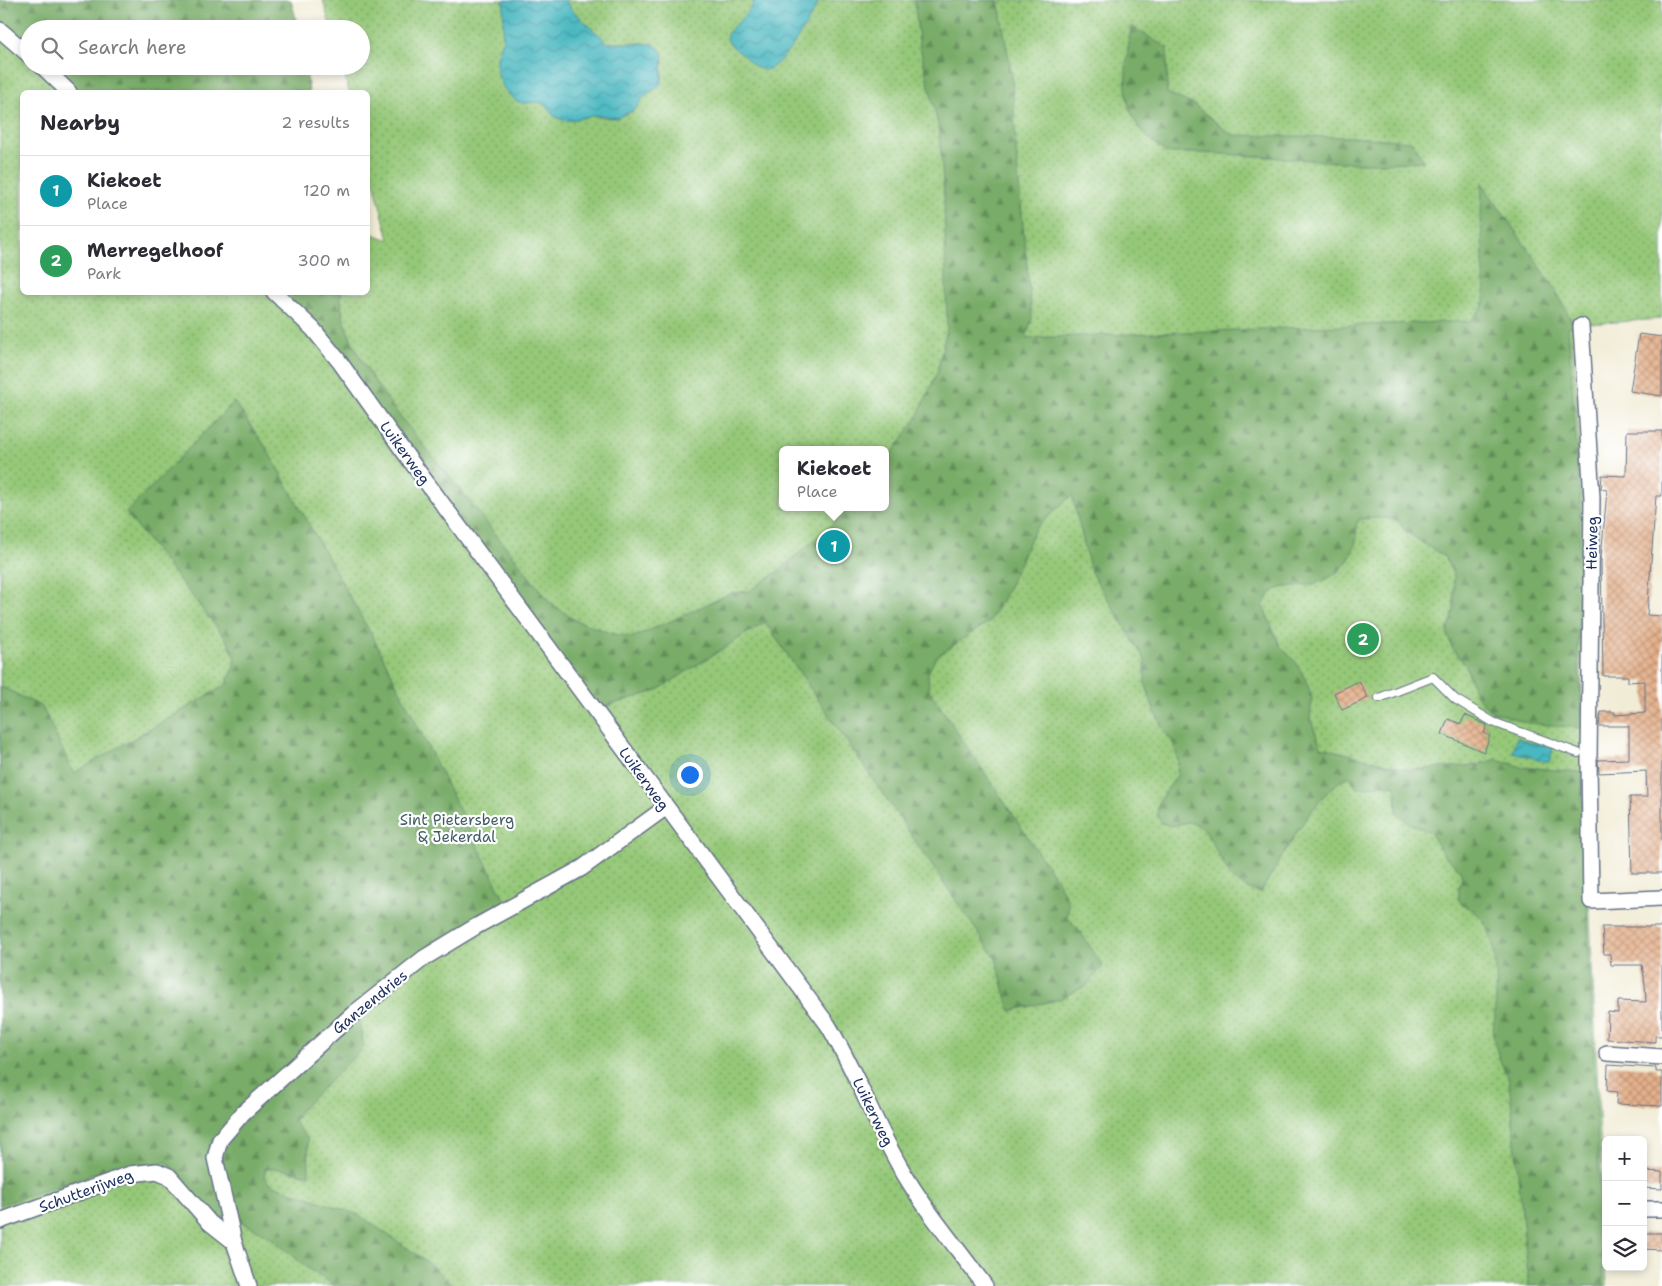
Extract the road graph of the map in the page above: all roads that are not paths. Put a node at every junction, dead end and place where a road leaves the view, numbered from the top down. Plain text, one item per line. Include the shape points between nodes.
1 (0, 30) edge
2 (20, 47) edge
3 (51, 75) edge
4 (67, 90) edge
5 (277, 295) edge
6 (1582, 326) dead end
7 (1379, 698) dead end
8 (1584, 756) junction
9 (665, 808) junction
10 (1662, 898) edge
11 (1607, 1053) dead end
12 (1662, 1057) edge
13 (1647, 1209) edge
14 (1662, 1209) edge
15 (0, 1221) edge
16 (234, 1242) junction
17 (249, 1286) edge
18 (985, 1286) edge

1 - 2 street
3 - 4 street
5 - 9 street, Luikerweg via 313,329 340,361
6 - 8 street, Heiweg via 1592,498
7 - 8 lane via 1433,677 1455,699 1487,719
8 - 10 street, Heiweg via 1591,901
9 - 16 street, Ganzendries via 582,868 424,958 353,1014 243,1113 220,1140 215,1158
9 - 18 street, Luikerweg via 828,1025 846,1055 898,1164 928,1211
11 - 12 street
13 - 14 street
15 - 16 street, Schutterijweg via 130,1174 157,1171 169,1176 210,1223
16 - 17 street, Ganzendries

